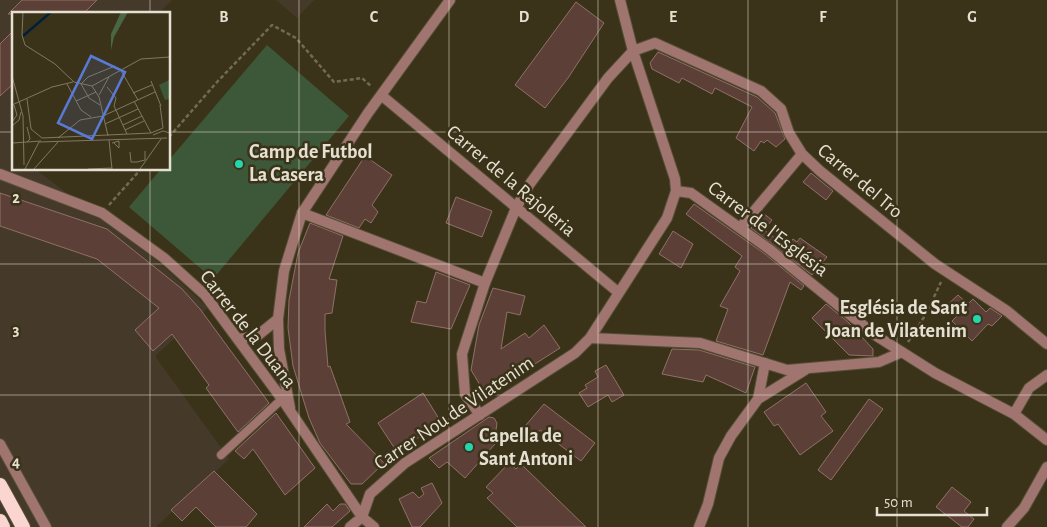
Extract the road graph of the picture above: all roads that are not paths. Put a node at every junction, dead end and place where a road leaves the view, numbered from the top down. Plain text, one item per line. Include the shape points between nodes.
1 (450, 0) edge
2 (620, 0) edge
3 (633, 51) junction
4 (381, 95) junction
5 (802, 154) junction
6 (0, 174) edge
7 (676, 191) junction
8 (516, 208) junction
9 (302, 213) junction
10 (740, 228) junction
11 (484, 283) junction
12 (619, 292) junction
13 (278, 319) junction
14 (590, 338) junction
15 (239, 339) junction
16 (1047, 344) edge
17 (902, 352) junction
18 (765, 363) junction
19 (808, 368) junction
20 (1047, 375) edge
21 (282, 399) junction
22 (758, 399) junction
23 (291, 412) junction
24 (480, 414) junction
25 (1014, 414) junction
26 (1047, 440) edge
27 (0, 444) edge
28 (221, 455) dead end
29 (1047, 467) edge
30 (0, 485) edge
31 (362, 517) junction
32 (0, 521) edge
33 (3, 527) edge
34 (23, 527) edge
35 (46, 527) edge
36 (350, 527) edge
37 (374, 527) edge
38 (699, 527) edge
39 (1007, 527) edge

1 - 4 street
2 - 3 street
3 - 5 street, Carrer del Tro via 655,43 761,91 781,110 789,133
3 - 7 street
3 - 8 street via 602,86 529,185
4 - 8 street, Carrer de la Rajoleria
4 - 9 street
5 - 10 street
5 - 16 street, Carrer del Tro via 874,217 935,264 1007,311
6 - 15 street, Carrer de la Duana via 102,213 164,258 205,295
7 - 10 street, Carrer de l'Església via 691,193
7 - 12 street, Carrer Nou de Vilatenim via 667,218
8 - 11 street
8 - 12 street, Carrer de la Rajoleria
9 - 11 street
9 - 13 street via 284,271
10 - 17 street, Carrer de l'Església via 875,335
11 - 24 street via 462,354 465,394
12 - 14 street, Carrer Nou de Vilatenim
13 - 15 street via 257,336
13 - 23 street via 279,349
14 - 18 street via 700,342
14 - 24 street, Carrer Nou de Vilatenim via 575,353
15 - 21 street, Carrer de la Duana
17 - 19 street via 879,362
17 - 25 street, Carrer de l'Església
18 - 19 street via 787,370
18 - 22 street
19 - 22 street
20 - 25 street via 1029,388
21 - 23 street, Carrer de la Duana
21 - 28 lane
22 - 38 street via 719,458
23 - 31 street, Carrer de la Duana
24 - 31 street, Carrer Nou de Vilatenim via 405,463 370,494
25 - 26 street, Carrer de l'Església
27 - 35 street
29 - 39 street via 1024,508
30 - 34 highway
31 - 36 street
31 - 37 street, Carrer de la Duana
32 - 33 highway

